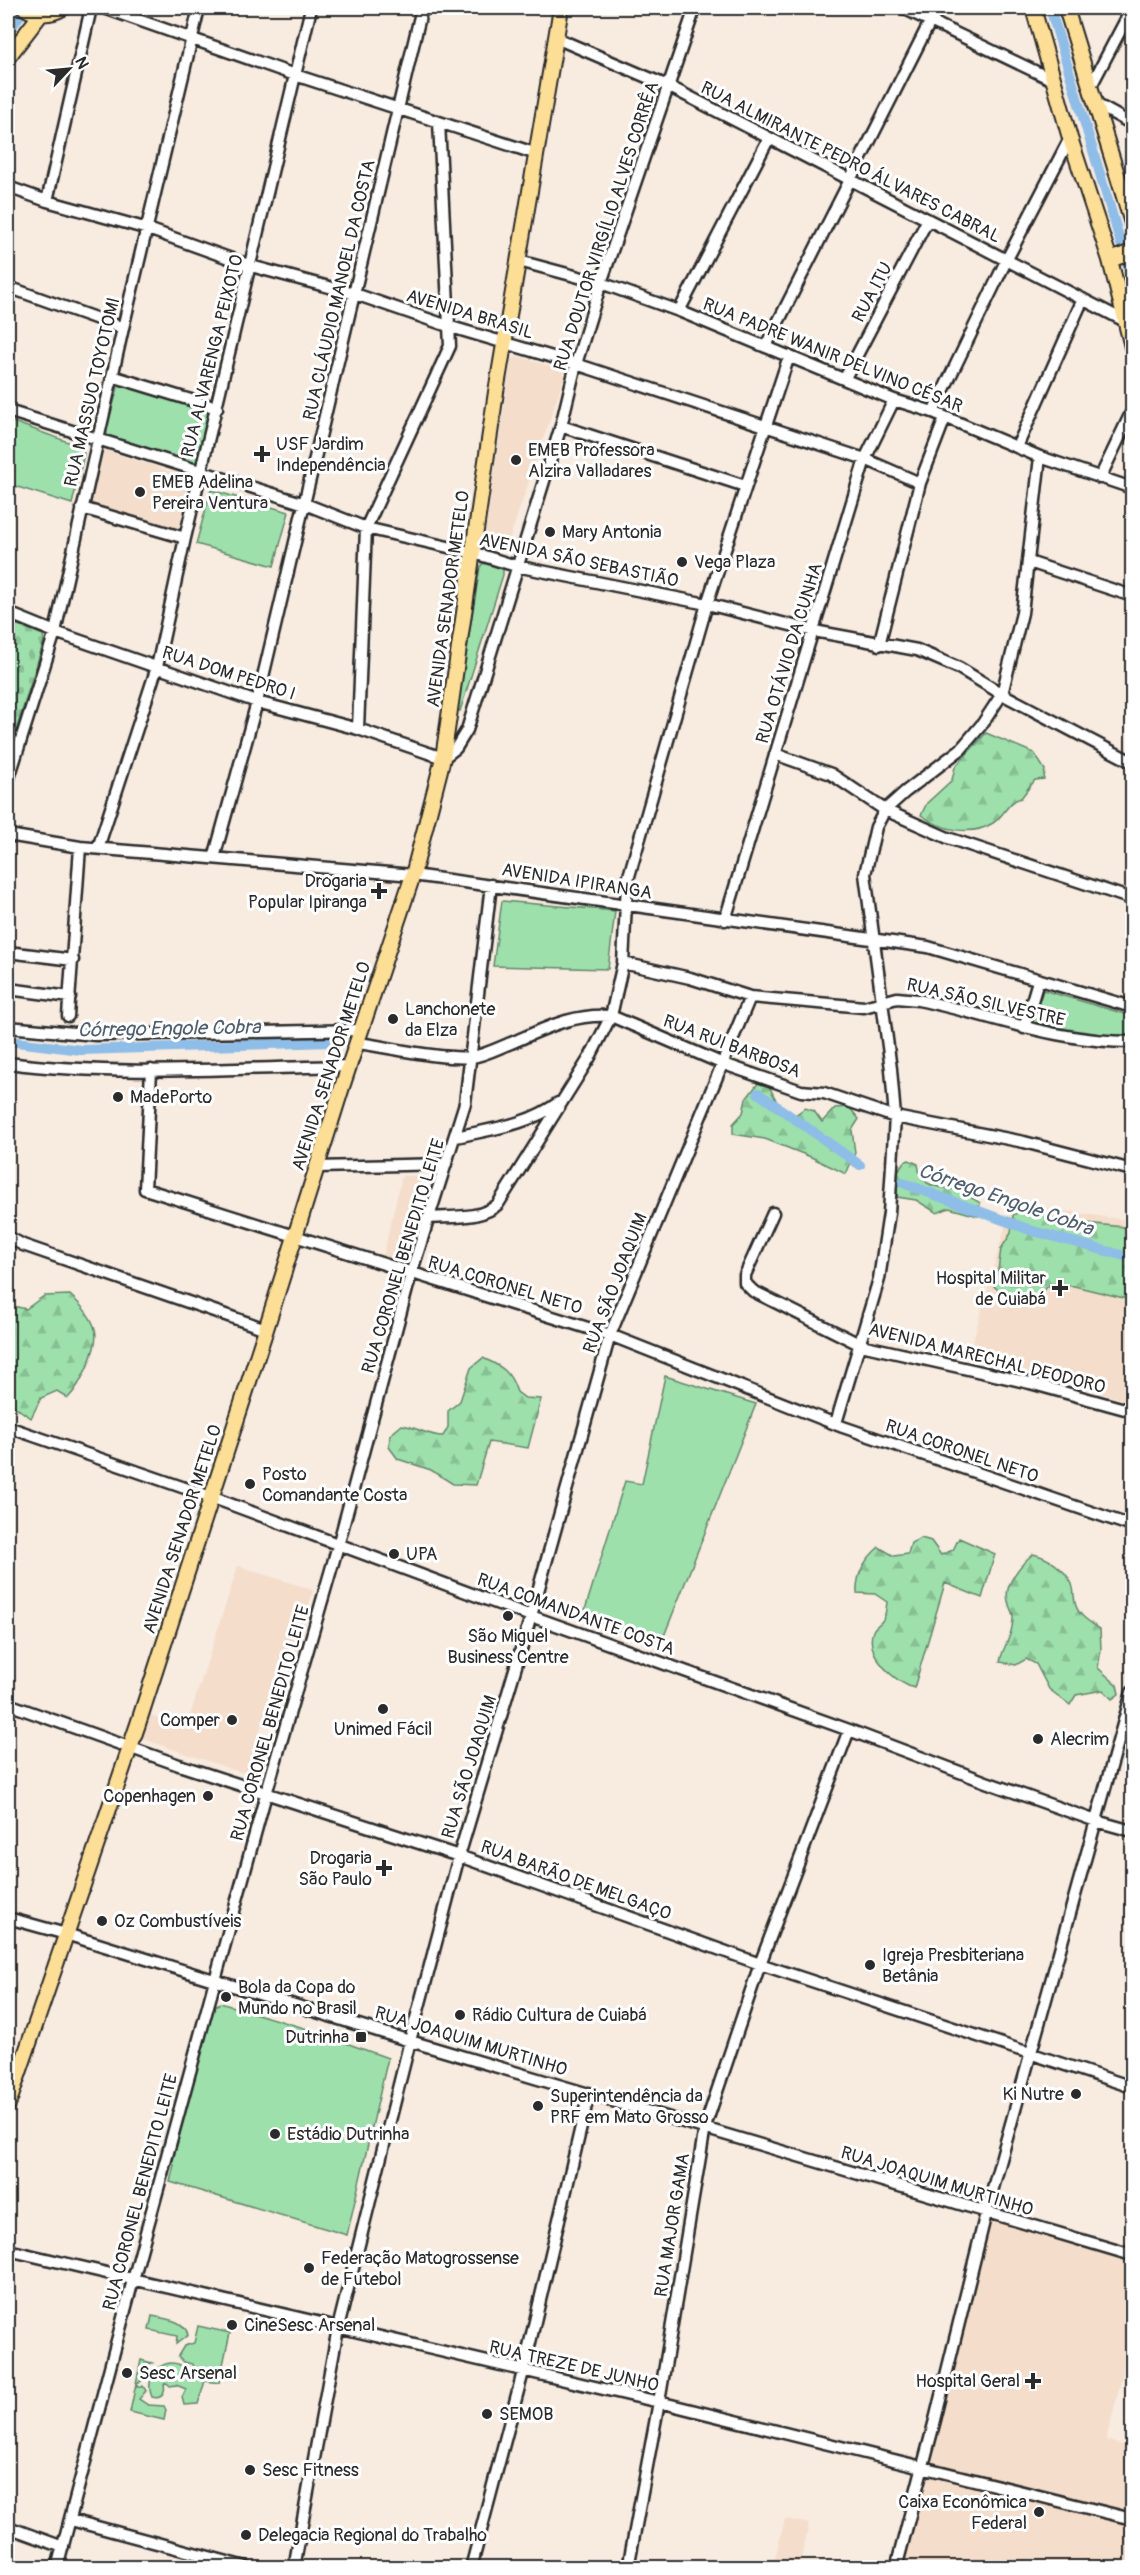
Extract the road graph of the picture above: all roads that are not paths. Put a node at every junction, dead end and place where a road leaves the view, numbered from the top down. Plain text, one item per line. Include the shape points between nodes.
1 (25, 8) edge
2 (63, 8) edge
3 (91, 8) edge
4 (103, 8) edge
5 (199, 8) edge
6 (311, 8) edge
7 (422, 8) edge
8 (561, 8) edge
9 (695, 8) edge
10 (903, 8) edge
11 (938, 8) edge
12 (1033, 8) edge
13 (1066, 8) edge
14 (1132, 8) edge
15 (41, 14) junction
16 (931, 21) junction
17 (193, 37) junction
18 (556, 38) junction
19 (8, 57) edge
20 (295, 75) junction
21 (1053, 80) junction
22 (1091, 86) junction
23 (670, 87) junction
24 (1096, 104) junction
25 (398, 109) junction
26 (439, 122) junction
27 (1132, 124) edge
28 (769, 138) junction
29 (1070, 138) junction
30 (537, 154) junction
31 (848, 180) junction
32 (8, 187) edge
33 (47, 201) junction
34 (927, 221) junction
35 (1132, 223) edge
36 (148, 229) junction
37 (1121, 256) edge
38 (519, 261) junction
39 (1006, 261) junction
40 (251, 266) junction
41 (601, 283) junction
42 (8, 287) edge
43 (355, 294) junction
44 (1083, 299) junction
45 (679, 312) junction
46 (1127, 322) junction
47 (451, 327) junction
48 (123, 328) junction
49 (504, 343) junction
50 (766, 346) junction
51 (1132, 346) edge
52 (789, 356) junction
53 (576, 364) junction
54 (112, 376) junction
55 (845, 378) junction
56 (894, 400) junction
57 (217, 408) junction
58 (8, 411) edge
59 (1132, 411) edge
60 (933, 412) junction
61 (945, 418) junction
62 (561, 426) junction
63 (766, 426) junction
64 (97, 440) junction
65 (1017, 447) junction
66 (1040, 457) junction
67 (865, 459) junction
68 (201, 472) junction
69 (1100, 478) junction
70 (920, 483) junction
71 (745, 486) junction
72 (1132, 488) edge
73 (305, 504) junction
74 (82, 508) junction
75 (366, 528) junction
76 (185, 538) junction
77 (474, 553) junction
78 (1029, 562) junction
79 (516, 566) junction
80 (1132, 596) edge
81 (707, 604) junction
82 (8, 613) edge
83 (55, 632) junction
84 (814, 632) junction
85 (879, 645) junction
86 (158, 667) junction
87 (1002, 694) junction
88 (256, 702) junction
89 (358, 729) junction
90 (775, 754) junction
91 (443, 758) junction
92 (1132, 762) edge
93 (8, 781) edge
94 (885, 810) junction
95 (8, 835) edge
96 (80, 847) junction
97 (98, 848) junction
98 (214, 858) junction
99 (413, 875) junction
100 (491, 885) junction
101 (1132, 899) edge
102 (626, 906) junction
103 (725, 920) junction
104 (873, 941) junction
105 (8, 952) edge
106 (73, 960) junction
107 (623, 963) junction
108 (1038, 981) junction
109 (8, 989) edge
110 (69, 997) junction
111 (750, 997) junction
112 (881, 1003) junction
113 (1132, 1006) edge
114 (68, 1016) dead end
115 (611, 1016) junction
116 (8, 1027) edge
117 (1024, 1029) junction
118 (360, 1036) junction
119 (1132, 1042) edge
120 (470, 1057) junction
121 (8, 1063) edge
122 (721, 1063) junction
123 (349, 1066) junction
124 (151, 1070) junction
125 (563, 1099) junction
126 (895, 1117) junction
127 (456, 1137) junction
128 (446, 1164) junction
129 (317, 1167) junction
130 (1132, 1170) edge
131 (773, 1213) dead end
132 (428, 1218) junction
133 (293, 1236) junction
134 (8, 1237) edge
135 (411, 1274) junction
136 (266, 1329) junction
137 (610, 1335) junction
138 (861, 1345) junction
139 (1132, 1411) edge
140 (836, 1423) junction
141 (8, 1427) edge
142 (211, 1497) junction
143 (1132, 1526) edge
144 (338, 1545) junction
145 (531, 1616) junction
146 (1132, 1692) edge
147 (8, 1704) edge
148 (849, 1730) junction
149 (129, 1748) junction
150 (266, 1794) junction
151 (1096, 1821) junction
152 (1132, 1831) edge
153 (459, 1856) junction
154 (8, 1918) edge
155 (66, 1934) junction
156 (760, 1964) junction
157 (214, 1980) junction
158 (410, 2041) junction
159 (1031, 2054) junction
160 (1132, 2087) edge
161 (589, 2093) junction
162 (8, 2105) edge
163 (705, 2127) junction
164 (986, 2213) junction
165 (8, 2250) edge
166 (1132, 2256) edge
167 (133, 2280) junction
168 (338, 2328) junction
169 (523, 2372) junction
170 (659, 2402) junction
171 (923, 2468) junction
172 (1132, 2519) edge
173 (71, 2520) junction
174 (8, 2527) edge
175 (63, 2547) junction
176 (208, 2563) edge
177 (57, 2568) edge
178 (250, 2568) edge
179 (294, 2568) edge
180 (471, 2568) edge
181 (628, 2568) edge
182 (896, 2568) edge

1 - 15 main road
2 - 15 main road
3 - 33 street
4 - 17 street
5 - 17 street, RUA MASSUO TOYOTOMI
6 - 20 street, RUA ALVARENGA PEIXOTO
7 - 25 street, RUA CLÁUDIO MANOEL DA COSTA
8 - 18 main road, AVENIDA SENADOR METELO
9 - 23 street, RUA DOUTOR VIRGÍLIO ALVES CORRÊA
10 - 16 street
11 - 16 street
12 - 21 main road
13 - 22 main road
14 - 22 street
15 - 19 main road
16 - 21 street
16 - 31 street
17 - 20 street
17 - 36 street, RUA MASSUO TOYOTOMI
18 - 23 street, RUA ALMIRANTE PEDRO ÁLVARES CABRAL
18 - 30 main road, AVENIDA SENADOR METELO
20 - 25 street
20 - 40 street, RUA ALVARENGA PEIXOTO
21 - 29 main road
22 - 24 main road
23 - 28 street, RUA ALMIRANTE PEDRO ÁLVARES CABRAL
23 - 41 street, RUA DOUTOR VIRGÍLIO ALVES CORRÊA
24 - 27 street
24 - 35 main road
25 - 26 street
25 - 43 street, RUA CLÁUDIO MANOEL DA COSTA
26 - 30 street
26 - 47 street
28 - 31 street, RUA ALMIRANTE PEDRO ÁLVARES CABRAL
28 - 45 street
29 - 37 main road
29 - 39 street
30 - 38 main road, AVENIDA SENADOR METELO
31 - 34 street, RUA ALMIRANTE PEDRO ÁLVARES CABRAL
31 - 50 street
32 - 33 street, AVENIDA BRASIL
33 - 36 street, AVENIDA BRASIL
34 - 39 street, RUA ALMIRANTE PEDRO ÁLVARES CABRAL
34 - 55 street, RUA ITU
36 - 40 street, AVENIDA BRASIL
36 - 48 street, RUA MASSUO TOYOTOMI
37 - 46 main road
38 - 41 street, RUA PADRE WANIR DELVINO CÉSAR
38 - 49 main road, AVENIDA SENADOR METELO
39 - 44 street, RUA ALMIRANTE PEDRO ÁLVARES CABRAL
39 - 60 street
40 - 43 street, AVENIDA BRASIL
40 - 57 street, RUA ALVARENGA PEIXOTO
41 - 45 street, RUA PADRE WANIR DELVINO CÉSAR
41 - 53 street, RUA DOUTOR VIRGÍLIO ALVES CORRÊA
42 - 48 street
43 - 47 street, AVENIDA BRASIL
43 - 73 street, RUA CLÁUDIO MANOEL DA COSTA
44 - 46 street, RUA ALMIRANTE PEDRO ÁLVARES CABRAL
44 - 65 street
45 - 50 street, RUA PADRE WANIR DELVINO CÉSAR
46 - 51 main road
47 - 49 street, AVENIDA BRASIL
47 - 75 street via 450,346
48 - 54 street, RUA MASSUO TOYOTOMI
49 - 53 street, AVENIDA BRASIL
49 - 77 main road, AVENIDA SENADOR METELO
50 - 52 street, RUA PADRE WANIR DELVINO CÉSAR
52 - 55 street, RUA PADRE WANIR DELVINO CÉSAR
52 - 63 street
53 - 62 street, RUA DOUTOR VIRGÍLIO ALVES CORRÊA
53 - 63 street, AVENIDA BRASIL
54 - 57 street
54 - 64 street, RUA MASSUO TOYOTOMI
55 - 56 street, RUA PADRE WANIR DELVINO CÉSAR
56 - 60 street, RUA PADRE WANIR DELVINO CÉSAR
56 - 67 street, RUA OTÁVIO DA CUNHA
57 - 68 street, RUA ALVARENGA PEIXOTO
58 - 64 street, AVENIDA SÃO SEBASTIÃO
59 - 69 street
60 - 61 street, RUA PADRE WANIR DELVINO CÉSAR
61 - 65 street, RUA PADRE WANIR DELVINO CÉSAR
61 - 70 street
62 - 71 street
62 - 79 street, RUA DOUTOR VIRGÍLIO ALVES CORRÊA
63 - 67 street, AVENIDA BRASIL
63 - 71 street
64 - 68 street, AVENIDA SÃO SEBASTIÃO
64 - 74 street, RUA MASSUO TOYOTOMI
65 - 66 street, RUA PADRE WANIR DELVINO CÉSAR
66 - 69 street, RUA PADRE WANIR DELVINO CÉSAR
66 - 78 street
67 - 70 street, AVENIDA BRASIL
67 - 84 street, RUA OTÁVIO DA CUNHA
68 - 73 street, AVENIDA SÃO SEBASTIÃO
68 - 76 street, RUA ALVARENGA PEIXOTO
69 - 72 street, RUA PADRE WANIR DELVINO CÉSAR
70 - 85 street
71 - 81 street
73 - 75 street, AVENIDA SÃO SEBASTIÃO
73 - 88 street, RUA CLÁUDIO MANOEL DA COSTA
74 - 76 street
74 - 83 street, RUA MASSUO TOYOTOMI
75 - 77 street, AVENIDA SÃO SEBASTIÃO
75 - 89 street
76 - 86 street, RUA ALVARENGA PEIXOTO
77 - 79 street, AVENIDA SÃO SEBASTIÃO
77 - 91 main road, AVENIDA SENADOR METELO
78 - 80 street
78 - 87 street via 1022,613
79 - 81 street, AVENIDA SÃO SEBASTIÃO
79 - 91 street, RUA DOUTOR VIRGÍLIO ALVES CORRÊA via 467,729 456,748
81 - 84 street, AVENIDA SÃO SEBASTIÃO
81 - 102 street via 627,883
82 - 83 street, RUA DOM PEDRO I
83 - 86 street, RUA DOM PEDRO I
83 - 93 street, RUA MASSUO TOYOTOMI
84 - 85 street, AVENIDA SÃO SEBASTIÃO
84 - 90 street, RUA OTÁVIO DA CUNHA
85 - 87 street, AVENIDA SÃO SEBASTIÃO via 917,650 959,668
86 - 88 street, RUA DOM PEDRO I
86 - 97 street, RUA ALVARENGA PEIXOTO
87 - 92 street, AVENIDA SÃO SEBASTIÃO
87 - 94 street via 961,749
88 - 89 street, RUA DOM PEDRO I
88 - 98 street, RUA CLÁUDIO MANOEL DA COSTA
89 - 91 street, RUA DOM PEDRO I
90 - 94 street via 831,774
90 - 103 street, RUA OTÁVIO DA CUNHA
91 - 99 main road, AVENIDA SENADOR METELO
94 - 101 street via 948,838
94 - 104 street via 876,827 865,874
95 - 96 street, AVENIDA IPIRANGA
96 - 97 street, AVENIDA IPIRANGA
96 - 106 street
97 - 98 street, AVENIDA IPIRANGA
98 - 99 street, AVENIDA IPIRANGA
99 - 100 street, AVENIDA IPIRANGA
99 - 118 main road, AVENIDA SENADOR METELO
100 - 102 street, AVENIDA IPIRANGA
100 - 120 street, RUA CORONEL BENEDITO LEITE
102 - 103 street, AVENIDA IPIRANGA
102 - 107 street
103 - 104 street, AVENIDA IPIRANGA
104 - 108 street, AVENIDA IPIRANGA via 928,947
104 - 112 street
105 - 106 street
106 - 110 street
107 - 111 street, RUA SÃO SILVESTRE
107 - 115 street
108 - 113 street, AVENIDA IPIRANGA
108 - 117 street
109 - 110 street
110 - 114 street
111 - 112 street, RUA SÃO SILVESTRE via 864,1007
111 - 122 street, RUA SÃO JOAQUIM
112 - 117 street, RUA SÃO SILVESTRE via 897,998 918,1000
112 - 126 street
115 - 120 street, RUA RUI BARBOSA via 572,1018
115 - 122 street, RUA RUI BARBOSA
115 - 125 street
116 - 118 street, RUA RUI BARBOSA via 96,1035
117 - 119 street, RUA SÃO SILVESTRE
118 - 120 street, RUA RUI BARBOSA via 434,1054
118 - 123 main road, AVENIDA SENADOR METELO
120 - 127 street, RUA CORONEL BENEDITO LEITE via 465,1103
121 - 124 street via 45,1068
122 - 126 street, RUA RUI BARBOSA via 801,1091 825,1093
122 - 137 street, RUA SÃO JOAQUIM
123 - 124 street
123 - 129 main road, AVENIDA SENADOR METELO
124 - 133 street, RUA CORONEL NETO via 145,1189
125 - 127 street via 524,1121
125 - 132 street via 493,1209 479,1214
126 - 130 street, RUA RUI BARBOSA via 1024,1142
126 - 138 street via 889,1213 879,1279
127 - 128 street, RUA CORONEL BENEDITO LEITE
128 - 129 street
128 - 132 street, RUA CORONEL BENEDITO LEITE
129 - 133 main road, AVENIDA SENADOR METELO
131 - 138 street, AVENIDA MARECHAL DEODORO via 750,1261 745,1283 753,1292
132 - 135 street, RUA CORONEL BENEDITO LEITE
133 - 135 street, RUA CORONEL NETO
133 - 136 main road, AVENIDA SENADOR METELO
134 - 136 street
135 - 137 street, RUA CORONEL NETO
135 - 144 street, RUA CORONEL BENEDITO LEITE
136 - 142 main road, AVENIDA SENADOR METELO
137 - 140 street, RUA CORONEL NETO
137 - 145 street, RUA SÃO JOAQUIM
138 - 139 street, AVENIDA MARECHAL DEODORO via 1030,1383
138 - 140 street
140 - 143 street, RUA CORONEL NETO
141 - 142 street, RUA COMANDANTE COSTA
142 - 144 street, RUA COMANDANTE COSTA
142 - 149 main road, AVENIDA SENADOR METELO
144 - 145 street, RUA COMANDANTE COSTA
144 - 150 street, RUA CORONEL BENEDITO LEITE
145 - 148 street, RUA COMANDANTE COSTA
145 - 153 street, RUA SÃO JOAQUIM
146 - 151 street
147 - 149 street, RUA BARÃO DE MELGAÇO
148 - 151 street, RUA COMANDANTE COSTA
148 - 156 street, RUA MAJOR GAMA
149 - 150 street, RUA BARÃO DE MELGAÇO
149 - 155 main road, AVENIDA SENADOR METELO
150 - 153 street, RUA BARÃO DE MELGAÇO
150 - 157 street, RUA CORONEL BENEDITO LEITE
151 - 152 street, RUA COMANDANTE COSTA
151 - 159 street
153 - 156 street, RUA BARÃO DE MELGAÇO
153 - 158 street, RUA SÃO JOAQUIM
154 - 155 street, RUA JOAQUIM MURTINHO
155 - 157 street, RUA JOAQUIM MURTINHO
155 - 162 main road, AVENIDA SENADOR METELO
156 - 159 street, RUA BARÃO DE MELGAÇO
156 - 163 street, RUA MAJOR GAMA
157 - 158 street, RUA JOAQUIM MURTINHO
157 - 167 street, RUA CORONEL BENEDITO LEITE
158 - 161 street, RUA JOAQUIM MURTINHO
158 - 168 street, RUA SÃO JOAQUIM
159 - 160 street, RUA BARÃO DE MELGAÇO
159 - 164 street
161 - 163 street, RUA JOAQUIM MURTINHO
161 - 169 street
163 - 164 street, RUA JOAQUIM MURTINHO
163 - 170 street, RUA MAJOR GAMA
164 - 166 street, RUA JOAQUIM MURTINHO
164 - 171 street
165 - 167 street, RUA TREZE DE JUNHO
167 - 168 street, RUA TREZE DE JUNHO
167 - 173 street, RUA CORONEL BENEDITO LEITE
168 - 169 street, RUA TREZE DE JUNHO
168 - 179 street, RUA SÃO JOAQUIM
169 - 170 street, RUA TREZE DE JUNHO
169 - 180 street
170 - 171 street, RUA TREZE DE JUNHO
170 - 181 street, RUA MAJOR GAMA
171 - 172 street, RUA TREZE DE JUNHO
171 - 182 street
173 - 175 street, RUA CORONEL BENEDITO LEITE
173 - 176 street
174 - 175 street
175 - 177 street, RUA CORONEL BENEDITO LEITE
176 - 178 street

